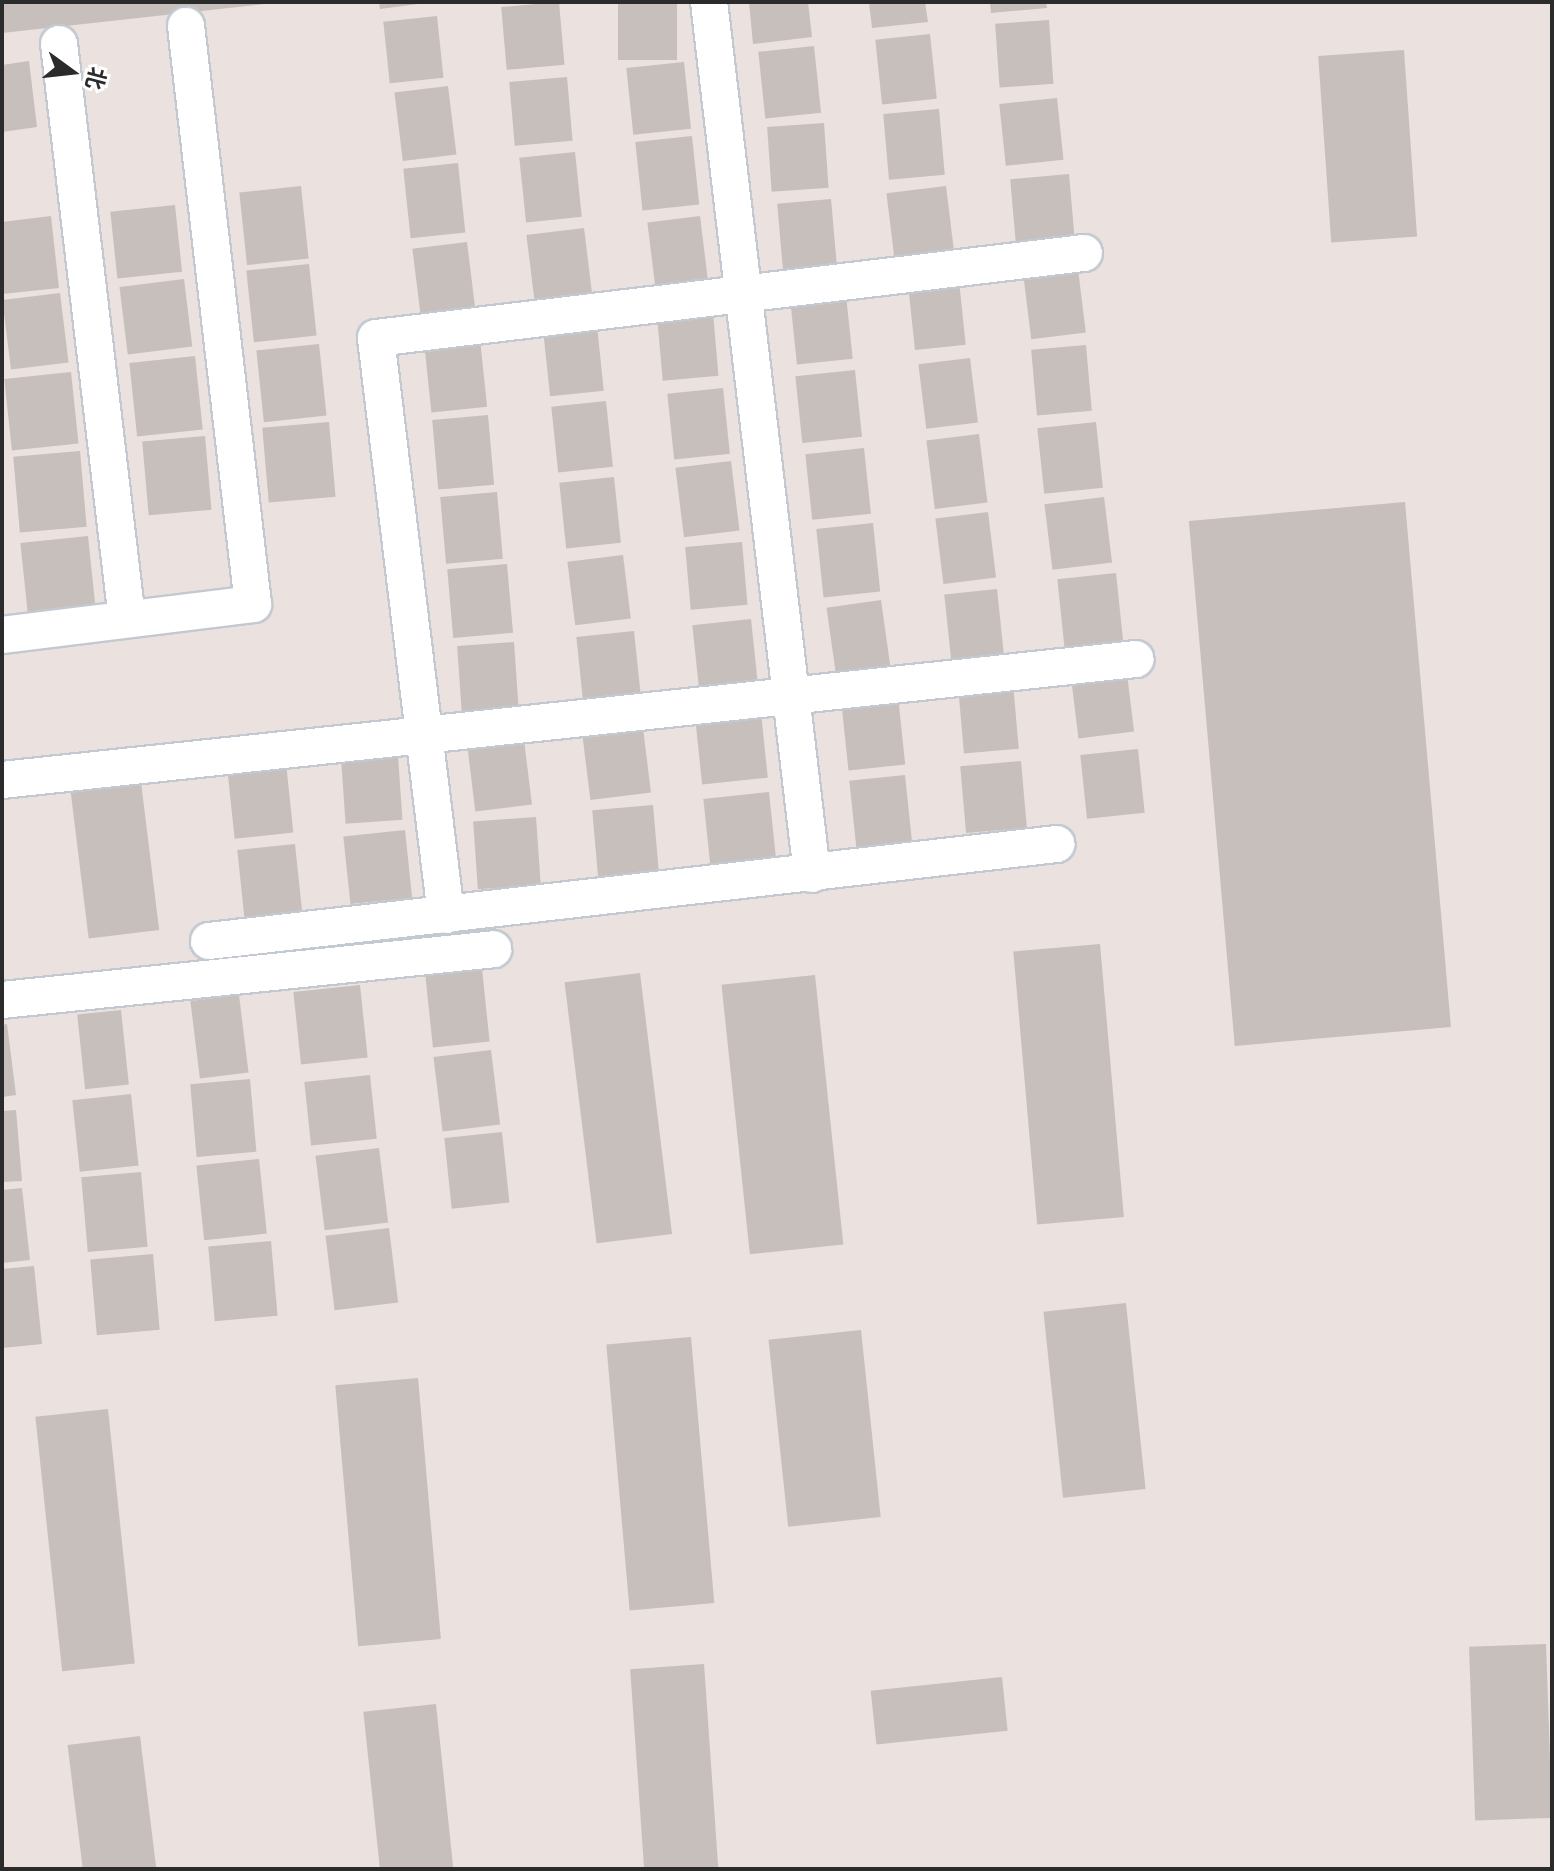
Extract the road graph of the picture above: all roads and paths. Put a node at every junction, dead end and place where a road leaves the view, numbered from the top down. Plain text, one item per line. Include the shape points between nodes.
1 (709, 2) edge
2 (186, 26) dead end
3 (59, 44) dead end
4 (1084, 253) dead end
5 (744, 294) junction
6 (127, 619) junction
7 (2, 635) edge
8 (1136, 659) dead end
9 (792, 696) junction
10 (425, 736) junction
11 (2, 780) edge
12 (1056, 844) dead end
13 (812, 874) junction
14 (446, 915) junction
15 (209, 941) dead end
16 (493, 949) dead end
17 (2, 1000) edge

1 - 5 lane
2 - 6 lane via 253,604
3 - 6 lane
4 - 5 lane
5 - 9 lane
5 - 10 lane via 376,338
6 - 7 lane
8 - 9 lane
9 - 10 lane
9 - 13 lane
10 - 11 lane
10 - 14 lane
12 - 13 lane
13 - 14 lane
14 - 15 lane
16 - 17 lane

